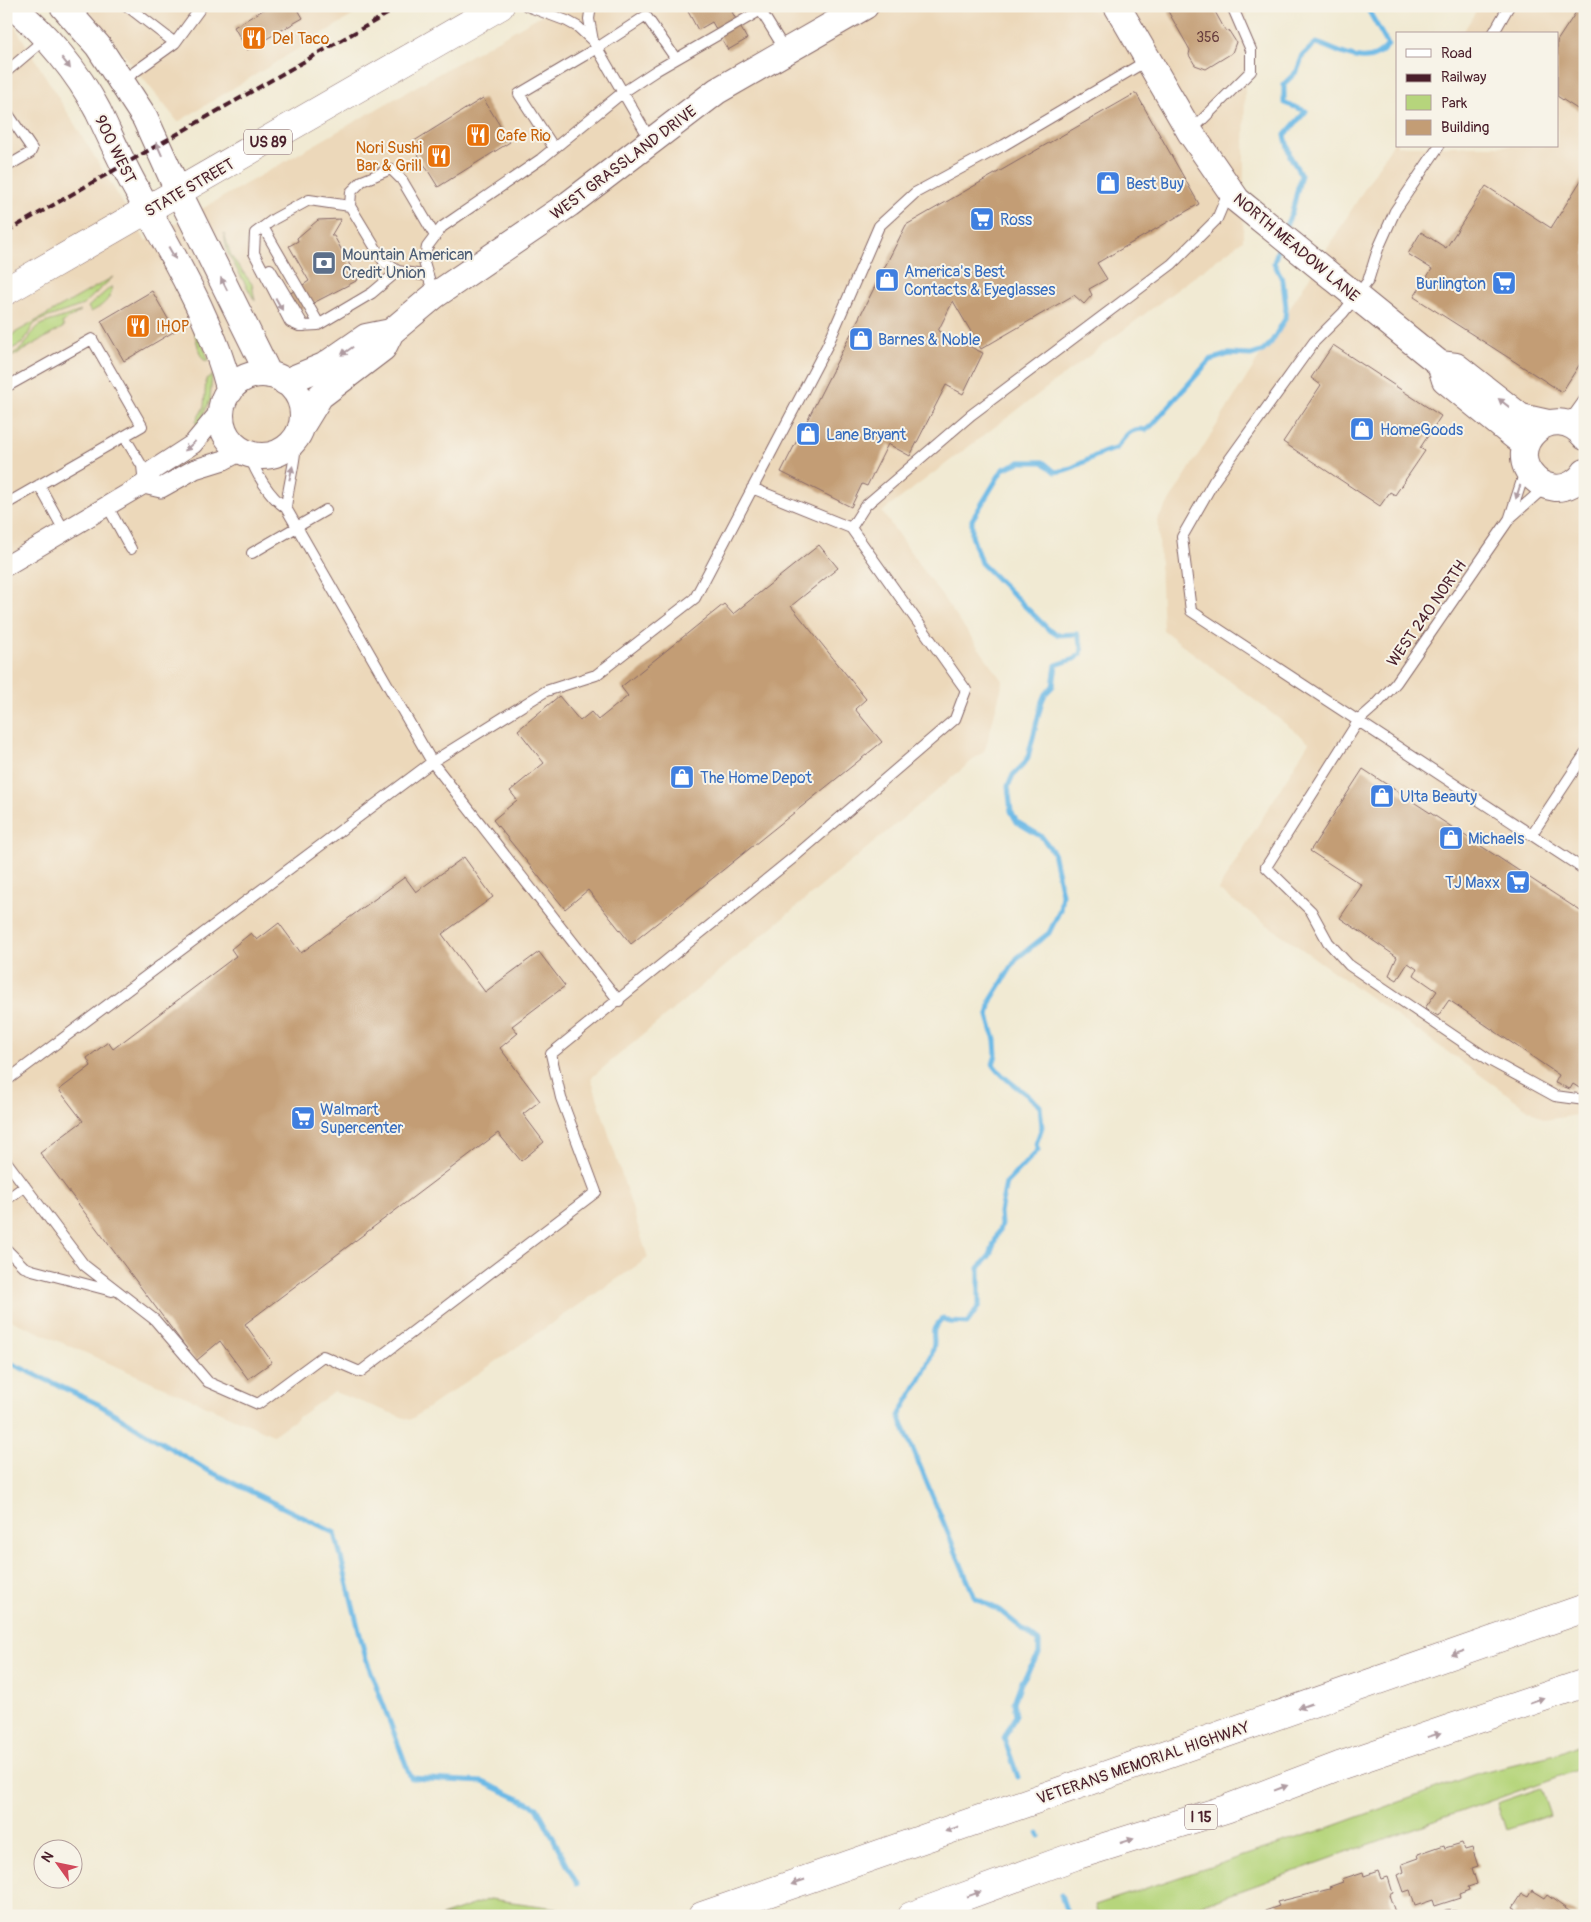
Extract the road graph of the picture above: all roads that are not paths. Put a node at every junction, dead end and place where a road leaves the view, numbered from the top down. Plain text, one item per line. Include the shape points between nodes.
1 (12, 6) edge
2 (63, 6) edge
3 (202, 6) edge
4 (500, 6) edge
5 (526, 6) edge
6 (591, 6) edge
7 (1117, 6) edge
8 (1232, 6) edge
9 (1509, 6) edge
10 (863, 7) edge
11 (133, 8) edge
12 (764, 8) edge
13 (1494, 32) edge
14 (46, 38) junction
15 (176, 43) junction
16 (595, 44) junction
17 (786, 52) junction
18 (676, 59) junction
19 (1148, 60) junction
20 (6, 72) edge
21 (122, 81) junction
22 (622, 93) junction
23 (6, 110) edge
24 (1190, 132) junction
25 (652, 141) junction
26 (554, 148) junction
27 (1438, 148) edge
28 (6, 167) edge
29 (178, 193) junction
30 (1233, 195) junction
31 (350, 206) junction
32 (148, 211) junction
33 (260, 229) junction
34 (435, 236) junction
35 (398, 271) junction
36 (431, 286) junction
37 (1347, 289) junction
38 (6, 291) edge
39 (312, 325) junction
40 (391, 332) junction
41 (1440, 364) junction
42 (277, 378) junction
43 (6, 388) edge
44 (1585, 399) edge
45 (226, 400) junction
46 (1553, 422) junction
47 (298, 433) junction
48 (124, 436) junction
49 (1585, 436) edge
50 (245, 453) junction
51 (1526, 456) junction
52 (1581, 481) edge
53 (144, 484) junction
54 (39, 485) junction
55 (1546, 486) junction
56 (752, 488) junction
57 (6, 504) edge
58 (108, 507) junction
59 (286, 508) junction
60 (326, 510) dead end
61 (1510, 518) junction
62 (296, 527) junction
63 (851, 528) junction
64 (65, 532) junction
65 (131, 549) dead end
66 (252, 553) dead end
67 (6, 566) edge
68 (1359, 720) junction
69 (1585, 754) edge
70 (432, 762) junction
71 (1532, 834) junction
72 (1585, 870) edge
73 (619, 1001) junction
74 (6, 1081) edge
75 (1585, 1100) edge
76 (6, 1161) edge
77 (25, 1186) junction
78 (6, 1200) edge
79 (6, 1249) edge
80 (116, 1292) junction
81 (1585, 1603) edge
82 (1585, 1608) edge
83 (1504, 1637) junction
84 (1585, 1683) edge
85 (702, 1916) edge
86 (911, 1916) edge
87 (1448, 1916) edge
88 (1454, 1916) edge

1 - 14 street, 900 WEST
2 - 21 street via 98,46
3 - 15 lane
4 - 29 main road, STATE STREET / US 89
5 - 16 lane via 578,27
6 - 16 lane via 589,19
7 - 19 street, NORTH MEADOW LANE
8 - 24 lane via 1251,50 1252,71
9 - 13 lane
10 - 17 street, WEST GRASSLAND DRIVE
11 - 15 lane
12 - 17 lane
12 - 18 lane
14 - 20 lane
14 -> 32 street, 900 WEST via 85,89
15 - 21 lane
16 - 18 lane via 646,16
16 - 22 lane
16 - 26 lane via 519,94
17 - 25 street, WEST GRASSLAND DRIVE via 718,91
18 - 22 lane
19 - 24 street, NORTH MEADOW LANE
19 - 56 lane via 915,193 879,226 828,344
29 -> 21 street via 145,118
22 - 25 lane
22 - 26 lane
23 - 28 lane via 32,149
24 - 30 street, NORTH MEADOW LANE
25 - 36 street, WEST GRASSLAND DRIVE via 569,204
26 - 34 lane
27 - 37 lane via 1395,211 1378,248 1368,281
29 - 32 main road, STATE STREET / US 89
42 -> 29 street
30 - 37 street, NORTH MEADOW LANE
30 - 63 lane via 1217,219 1172,264 971,415 866,506
31 - 33 lane via 309,200
31 - 34 lane via 351,192 362,181 391,169 402,180
31 - 35 lane via 384,262
32 - 38 main road, STATE STREET / US 89
32 -> 45 street, 900 WEST via 200,307 221,355
33 - 39 lane
33 -> 39 lane via 255,233 254,253 269,279 275,298 290,322
34 - 36 lane via 427,247 424,262
35 - 36 lane
35 - 39 lane via 372,294
36 - 40 street, WEST GRASSLAND DRIVE
37 - 41 street, NORTH MEADOW LANE
37 - 68 lane via 1314,342 1214,482 1182,537 1191,611
40 -> 42 street, WEST GRASSLAND DRIVE via 366,337 324,366
40 - 47 street, WEST GRASSLAND DRIVE via 383,348 320,396
46 -> 41 street, NORTH MEADOW LANE via 1521,417 1456,366
41 - 51 street, NORTH MEADOW LANE via 1445,380
42 - 45 street via 247,378
42 - 47 street via 294,391 301,402 303,415
43 - 48 lane via 92,338 142,426
44 - 46 lane via 1575,413
45 - 50 street via 225,433
45 -> 53 street via 193,444 153,470
46 - 49 street, NORTH MEADOW LANE via 1573,426
46 - 51 street via 1538,428 1530,436
47 - 50 street via 287,448 275,454 262,457
59 -> 47 lane
48 - 53 lane via 142,466
48 - 54 lane
50 - 53 street via 195,468 161,488
50 - 59 lane via 274,500
51 - 55 street, NORTH MEADOW LANE via 1531,475
51 -> 61 lane, WEST 240 NORTH
52 - 55 street via 1565,487
53 - 58 street
54 - 57 lane
54 - 64 lane
55 - 61 lane, WEST 240 NORTH
56 - 63 lane
56 - 70 lane via 695,598 596,675 546,691
58 - 64 street
58 - 65 lane
59 - 62 lane
60 - 62 lane
61 - 68 lane, WEST 240 NORTH via 1396,683
62 - 66 lane
62 - 70 lane
63 - 73 lane via 966,690 955,720
64 - 67 street
68 - 71 lane
68 - 75 lane, WEST 240 NORTH via 1266,867 1311,911 1328,942 1349,965 1491,1061 1555,1096
69 - 71 lane
70 - 73 lane
70 - 74 lane
71 - 72 lane
73 - 80 lane via 551,1054 561,1098 596,1192 360,1372 323,1356 258,1404 208,1382 155,1320
76 - 77 lane
77 - 78 lane
77 - 80 lane via 84,1265
79 - 80 lane via 24,1267
81 - 83 main road
82 - 83 main road, VETERANS MEMORIAL HIGHWAY
83 -> 85 main road, VETERANS MEMORIAL HIGHWAY
86 -> 84 main road, I 15 via 1075,1856 1226,1809 1340,1766
87 - 88 lane

